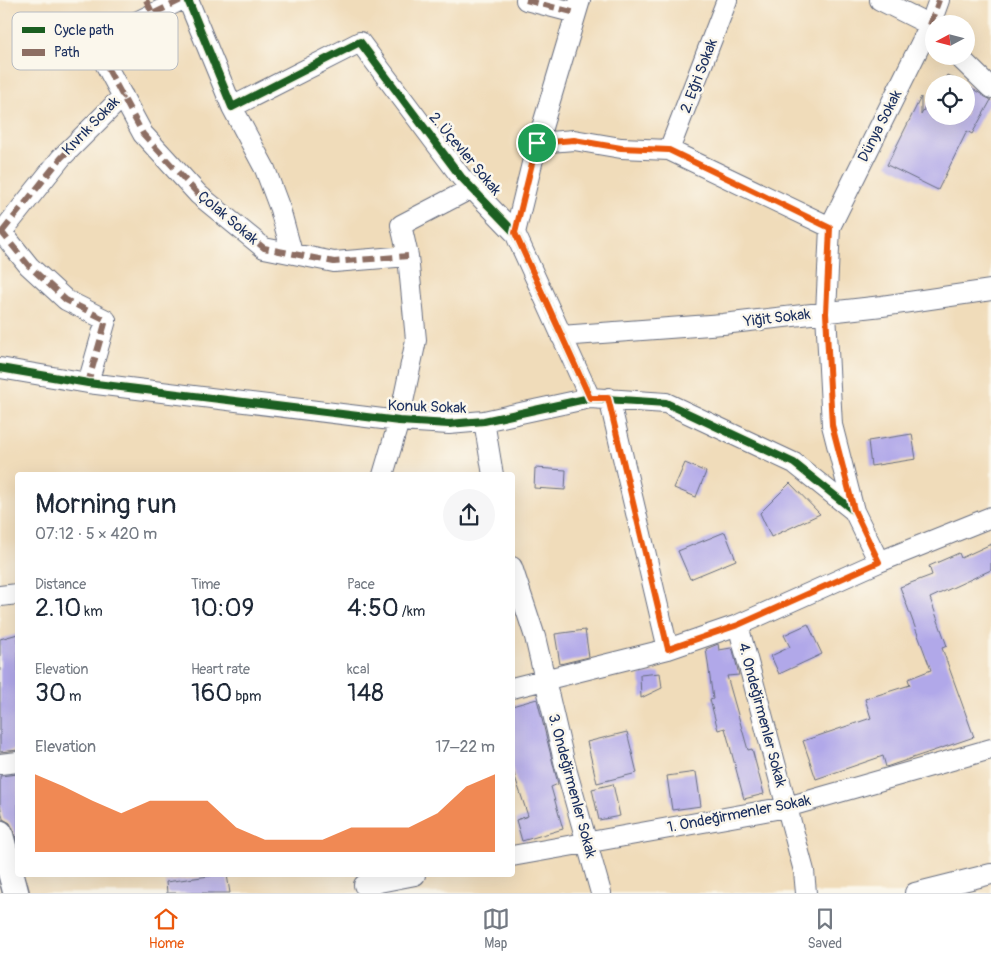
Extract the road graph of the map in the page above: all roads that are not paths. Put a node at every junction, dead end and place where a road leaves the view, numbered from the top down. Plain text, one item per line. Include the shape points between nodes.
1 (181, 0) edge
2 (188, 0) edge
3 (526, 0) edge
4 (727, 0) edge
5 (880, 0) edge
6 (939, 0) edge
7 (578, 6) edge
8 (150, 7) edge
9 (935, 15) edge
10 (925, 23) edge
11 (925, 41) edge
12 (967, 65) edge
13 (109, 70) edge
14 (991, 88) edge
15 (123, 96) junction
16 (232, 107) junction
17 (537, 143) junction
18 (669, 150) junction
19 (472, 188) junction
20 (830, 228) junction
21 (1, 231) edge
22 (515, 233) junction
23 (292, 253) junction
24 (408, 256) junction
25 (991, 290) edge
26 (826, 313) junction
27 (561, 336) junction
28 (0, 368) edge
29 (88, 383) junction
30 (600, 398) junction
31 (398, 421) junction
32 (484, 421) junction
33 (384, 472) edge
34 (492, 472) edge
35 (854, 510) junction
36 (991, 517) edge
37 (879, 562) junction
38 (515, 577) edge
39 (15, 594) edge
40 (0, 596) edge
41 (738, 625) junction
42 (668, 649) junction
43 (544, 680) junction
44 (515, 687) edge
45 (991, 749) edge
46 (15, 762) edge
47 (0, 764) edge
48 (787, 807) junction
49 (0, 833) edge
50 (588, 842) junction
51 (515, 855) edge
52 (991, 874) edge
53 (404, 877) edge
54 (8, 879) edge
55 (364, 884) edge
56 (601, 893) edge
57 (806, 893) edge
58 (916, 893) edge

1 - 8 street, Kıvrık Sokak
2 - 16 street
3 - 7 street
4 - 18 street, 2. Eğri Sokak
5 - 10 street
6 - 9 street, Dünya Sokak
7 - 17 street
11 - 20 street, Dünya Sokak
12 - 14 street
13 - 15 street, Kıvrık Sokak
15 - 21 street, Kıvrık Sokak via 61,158
15 - 23 street, Çolak Sokak via 143,134 199,195 264,248
16 - 19 street, 2. Üçevler Sokak via 360,42
16 - 23 street via 264,169 280,209
17 - 18 street via 574,140 621,148
17 - 22 street
18 - 20 street
19 - 22 street, 2. Üçevler Sokak
19 - 24 street via 400,225
20 - 26 street
21 - 29 street via 29,266 66,300 106,320
22 - 27 street, 2. Üçevler Sokak
23 - 24 street, Çolak Sokak via 334,262
24 - 31 street via 416,340
25 - 26 street, Yiğit Sokak
26 - 27 street, Yiğit Sokak
26 - 35 street via 832,425
27 - 30 street, 2. Üçevler Sokak
28 - 29 street, Konuk Sokak
29 - 31 street, Konuk Sokak
30 - 32 street, Konuk Sokak
30 - 35 street, Konuk Sokak via 666,403 794,464
30 - 42 street, 2. Üçevler Sokak
31 - 32 street, Konuk Sokak via 449,424
31 - 33 street
32 - 34 street
35 - 37 street
36 - 37 street
37 - 41 street
38 - 43 street, 3. Ondeğirmenler Sokak
39 - 40 street
41 - 42 street
41 - 48 street, 4. Ondeğirmenler Sokak
42 - 43 street
43 - 44 street
43 - 50 street, 3. Ondeğirmenler Sokak
45 - 48 street, 1. Ondeğirmenler Sokak
46 - 47 street
48 - 50 street, 1. Ondeğirmenler Sokak
48 - 57 street, 4. Ondeğirmenler Sokak via 804,871
49 - 54 street
50 - 51 street, 1. Ondeğirmenler Sokak
50 - 56 street, 3. Ondeğirmenler Sokak
52 - 58 street
53 - 55 street

